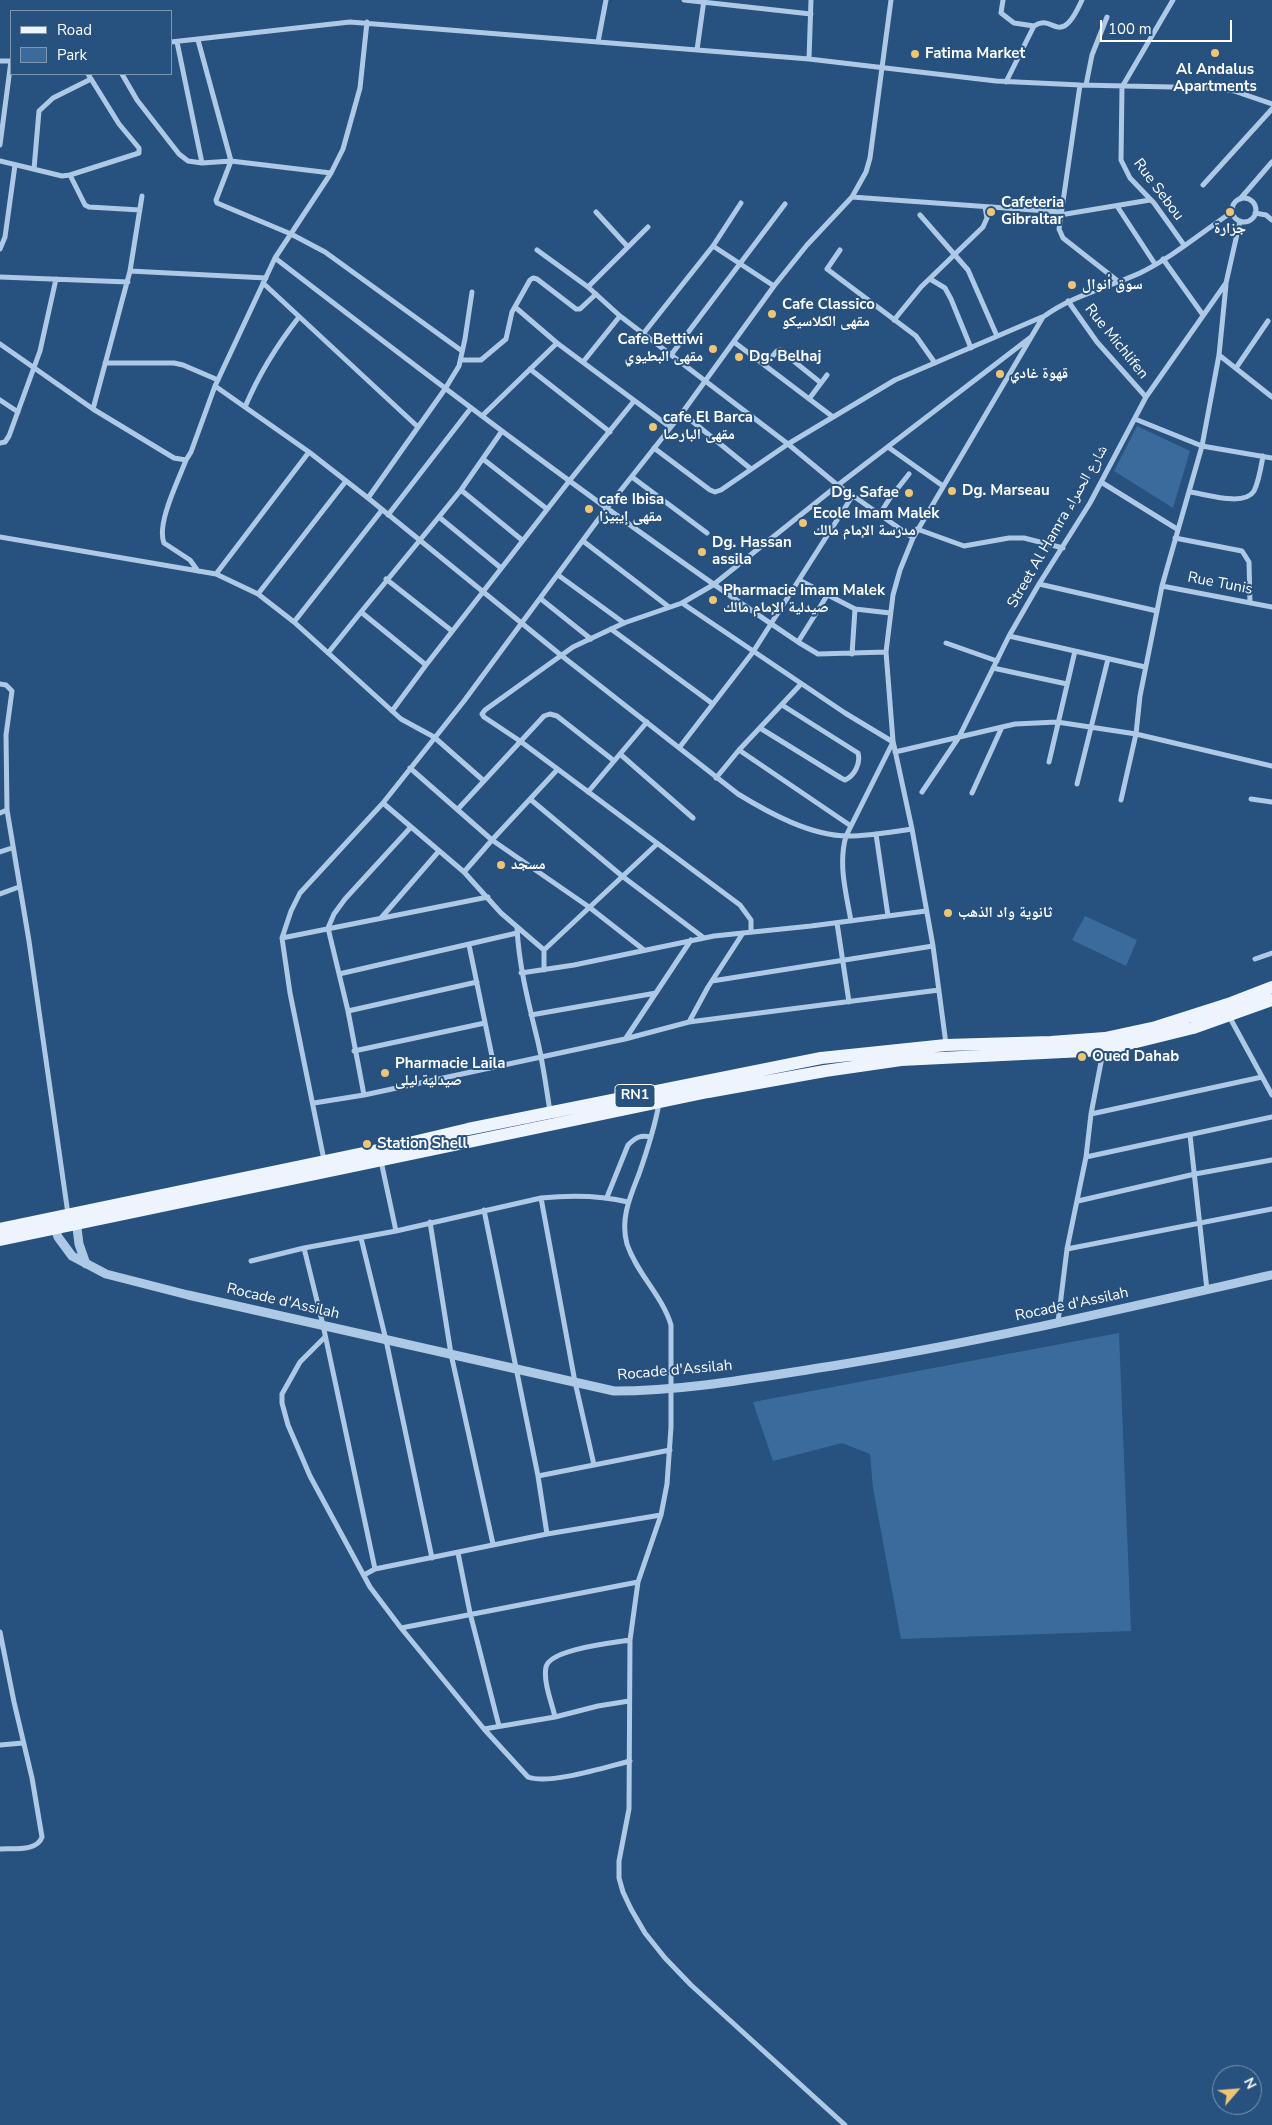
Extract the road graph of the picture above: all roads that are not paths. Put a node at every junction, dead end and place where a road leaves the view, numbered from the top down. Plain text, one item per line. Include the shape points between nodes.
1 (606, 0) edge
2 (684, 0) edge
3 (812, 0) edge
4 (891, 0) edge
5 (1003, 0) edge
6 (1082, 0) edge
7 (1173, 0) edge
8 (704, 2) edge
9 (811, 14) junction
10 (1107, 17) dead end
11 (367, 22) junction
12 (1034, 26) junction
13 (198, 40) junction
14 (174, 42) edge
15 (598, 42) junction
16 (697, 50) junction
17 (809, 59) junction
18 (881, 68) junction
19 (10, 69) edge
20 (123, 75) edge
21 (89, 76) edge
22 (1006, 82) junction
23 (1080, 85) junction
24 (1086, 85) junction
25 (1122, 87) junction
26 (1272, 104) edge
27 (1272, 109) edge
28 (0, 145) edge
29 (0, 161) edge
30 (231, 161) junction
31 (1272, 162) edge
32 (202, 163) junction
33 (15, 165) junction
34 (34, 169) junction
35 (331, 173) junction
36 (70, 175) junction
37 (1203, 185) dead end
38 (142, 196) dead end
39 (852, 197) junction
40 (1240, 199) junction
41 (1150, 200) junction
42 (741, 203) dead end
43 (785, 204) dead end
44 (1118, 206) junction
45 (985, 207) junction
46 (140, 210) junction
47 (596, 212) dead end
48 (1232, 212) junction
49 (1255, 213) junction
50 (1060, 214) junction
51 (920, 215) dead end
52 (1272, 220) edge
53 (1240, 221) junction
54 (648, 227) dead end
55 (290, 234) junction
56 (3, 236) edge
57 (1184, 245) junction
58 (713, 246) junction
59 (628, 247) junction
60 (0, 248) edge
61 (537, 250) dead end
62 (840, 250) dead end
63 (954, 254) junction
64 (275, 258) junction
65 (1163, 259) junction
66 (740, 263) junction
67 (1155, 264) junction
68 (130, 271) junction
69 (0, 277) edge
70 (56, 279) junction
71 (930, 279) junction
72 (264, 280) junction
73 (128, 282) junction
74 (1119, 282) junction
75 (1226, 283) junction
76 (774, 286) junction
77 (588, 287) junction
78 (472, 292) dead end
79 (596, 294) junction
80 (1068, 302) junction
81 (516, 307) junction
82 (1203, 314) junction
83 (620, 316) junction
84 (1043, 316) junction
85 (299, 317) junction
86 (894, 320) junction
87 (1268, 321) dead end
88 (643, 334) junction
89 (997, 336) junction
90 (1031, 337) junction
91 (734, 342) junction
92 (0, 344) edge
93 (557, 344) junction
94 (971, 348) junction
95 (462, 351) junction
96 (671, 355) junction
97 (1219, 355) junction
98 (461, 360) junction
99 (583, 362) junction
100 (105, 363) junction
101 (935, 363) junction
102 (765, 365) junction
103 (34, 368) junction
104 (1236, 368) junction
105 (530, 369) junction
106 (827, 375) dead end
107 (218, 380) junction
108 (706, 380) junction
109 (821, 383) junction
110 (215, 386) junction
111 (445, 389) junction
112 (1146, 397) junction
113 (1272, 397) edge
114 (809, 399) junction
115 (0, 400) edge
116 (634, 401) junction
117 (245, 407) junction
118 (471, 408) junction
119 (93, 409) junction
120 (18, 412) junction
121 (682, 413) junction
122 (482, 416) junction
123 (833, 417) junction
124 (1135, 418) junction
125 (418, 427) junction
126 (670, 427) junction
127 (502, 431) junction
128 (610, 432) junction
129 (0, 443) edge
130 (788, 444) junction
131 (1202, 446) junction
132 (888, 447) junction
133 (654, 448) junction
134 (309, 452) junction
135 (1263, 456) junction
136 (1272, 458) edge
137 (483, 459) junction
138 (186, 460) junction
139 (751, 469) junction
140 (909, 474) dead end
141 (632, 477) junction
142 (570, 480) junction
143 (346, 481) junction
144 (1101, 482) junction
145 (838, 485) junction
146 (943, 486) junction
147 (461, 490) junction
148 (1190, 492) junction
149 (853, 495) junction
150 (368, 498) junction
151 (547, 509) junction
152 (606, 509) junction
153 (382, 510) junction
154 (388, 515) junction
155 (879, 515) junction
156 (439, 517) junction
157 (918, 529) junction
158 (1177, 529) junction
159 (707, 533) dead end
160 (0, 537) edge
161 (913, 538) junction
162 (1175, 538) junction
163 (419, 540) junction
164 (522, 540) junction
165 (583, 540) junction
166 (1062, 548) junction
167 (501, 568) junction
168 (198, 572) junction
169 (216, 574) junction
170 (558, 575) junction
171 (386, 579) junction
172 (799, 580) junction
173 (1039, 584) junction
174 (713, 585) junction
175 (1162, 586) junction
176 (482, 591) junction
177 (258, 594) junction
178 (828, 594) junction
179 (541, 599) junction
180 (682, 603) junction
181 (1250, 603) junction
182 (669, 607) junction
183 (1272, 607) edge
184 (854, 609) junction
185 (1158, 611) junction
186 (361, 612) junction
187 (890, 613) junction
188 (294, 622) junction
189 (521, 622) junction
190 (624, 623) junction
191 (771, 624) junction
192 (611, 629) junction
193 (452, 631) junction
194 (1009, 636) junction
195 (591, 638) junction
196 (798, 642) junction
197 (946, 643) dead end
198 (1075, 651) junction
199 (753, 652) junction
200 (886, 652) junction
201 (328, 653) junction
202 (852, 654) junction
203 (562, 656) junction
204 (1108, 659) junction
205 (997, 661) junction
206 (426, 665) junction
207 (1145, 667) junction
208 (993, 668) junction
209 (0, 684) edge
210 (801, 684) junction
211 (1067, 684) junction
212 (713, 704) junction
213 (782, 706) junction
214 (392, 711) junction
215 (647, 722) junction
216 (1058, 722) junction
217 (1002, 726) junction
218 (1092, 727) junction
219 (760, 728) junction
220 (1136, 734) junction
221 (3, 736) edge
222 (434, 736) junction
223 (959, 737) junction
224 (520, 741) junction
225 (893, 742) junction
226 (679, 748) junction
227 (739, 750) junction
228 (895, 752) junction
229 (620, 754) junction
230 (613, 760) junction
231 (1049, 762) dead end
232 (1272, 766) edge
233 (410, 768) junction
234 (557, 770) junction
235 (3, 772) edge
236 (716, 778) junction
237 (484, 780) junction
238 (1077, 784) dead end
239 (588, 792) junction
240 (922, 792) dead end
241 (972, 793) dead end
242 (1251, 798) dead end
243 (530, 799) junction
244 (1121, 800) dead end
245 (1272, 802) edge
246 (383, 803) junction
247 (458, 809) junction
248 (7, 810) junction
249 (0, 813) edge
250 (693, 818) dead end
251 (851, 826) junction
252 (411, 827) junction
253 (912, 829) junction
254 (876, 834) junction
255 (846, 836) junction
256 (492, 840) junction
257 (657, 844) junction
258 (12, 848) junction
259 (439, 851) junction
260 (0, 852) edge
261 (464, 872) junction
262 (622, 876) junction
263 (20, 887) junction
264 (0, 894) edge
265 (488, 897) junction
266 (589, 907) junction
267 (926, 911) junction
268 (888, 916) junction
269 (381, 918) junction
270 (851, 921) junction
271 (837, 923) junction
272 (328, 928) junction
273 (517, 930) junction
274 (751, 932) junction
275 (743, 933) junction
276 (282, 938) junction
277 (704, 938) junction
278 (691, 940) junction
279 (469, 945) junction
280 (933, 946) junction
281 (544, 950) junction
282 (644, 950) junction
283 (1272, 953) edge
284 (1255, 959) dead end
285 (844, 960) junction
286 (544, 970) junction
287 (522, 972) junction
288 (339, 974) junction
289 (712, 981) junction
290 (477, 982) junction
291 (1272, 987) edge
292 (939, 990) junction
293 (656, 993) junction
294 (1272, 1000) edge
295 (849, 1002) junction
296 (348, 1010) junction
297 (531, 1015) junction
298 (1229, 1015) junction
299 (689, 1022) junction
300 (485, 1023) junction
301 (625, 1039) junction
302 (1104, 1044) junction
303 (354, 1051) junction
304 (946, 1051) junction
305 (541, 1057) junction
306 (494, 1066) junction
307 (1262, 1077) junction
308 (364, 1095) junction
309 (1272, 1095) edge
310 (661, 1096) junction
311 (314, 1103) junction
312 (550, 1112) junction
313 (1091, 1114) junction
314 (1272, 1117) edge
315 (1190, 1135) junction
316 (651, 1137) junction
317 (1086, 1156) junction
318 (324, 1160) junction
319 (1272, 1160) edge
320 (381, 1161) junction
321 (1195, 1174) junction
322 (607, 1197) junction
323 (541, 1198) junction
324 (1078, 1201) junction
325 (628, 1202) junction
326 (1272, 1209) edge
327 (484, 1210) junction
328 (73, 1217) junction
329 (430, 1222) junction
330 (53, 1224) junction
331 (1201, 1224) junction
332 (0, 1229) edge
333 (396, 1231) junction
334 (362, 1238) junction
335 (0, 1240) edge
336 (304, 1248) junction
337 (1067, 1249) junction
338 (252, 1262) dead end
339 (86, 1264) junction
340 (1272, 1275) edge
341 (1207, 1290) junction
342 (1058, 1322) junction
343 (323, 1325) junction
344 (325, 1337) junction
345 (386, 1340) junction
346 (451, 1354) junction
347 (516, 1368) junction
348 (575, 1382) junction
349 (671, 1388) junction
350 (670, 1450) junction
351 (594, 1465) junction
352 (538, 1476) junction
353 (661, 1515) junction
354 (547, 1534) junction
355 (492, 1544) junction
356 (458, 1554) junction
357 (432, 1558) junction
358 (375, 1569) junction
359 (364, 1575) junction
360 (638, 1582) junction
361 (470, 1613) junction
362 (401, 1628) junction
363 (0, 1634) edge
364 (630, 1640) junction
365 (629, 1701) junction
366 (556, 1717) junction
367 (499, 1726) junction
368 (484, 1729) junction
369 (23, 1743) junction
370 (0, 1745) edge
371 (630, 1761) junction
372 (0, 1849) edge
373 (845, 2125) edge

1 - 15 street
2 - 8 street
3 - 9 street
4 - 18 street
5 - 12 street via 1001,13 1014,23
6 - 12 street via 1066,27 1042,23
7 - 25 street
8 - 9 street
8 - 16 street
9 - 17 street
10 - 24 street via 1092,56
11 - 13 street via 340,22
11 - 15 street
11 - 35 street via 360,88 343,149
12 - 22 street
13 - 14 street
13 - 30 street
14 - 32 street
15 - 16 street
16 - 17 street
17 - 18 street
18 - 22 street
18 - 39 street via 870,158
19 - 28 street
20 - 32 street via 137,100 179,154 188,161
21 - 34 street via 52,98 39,111
21 - 36 street via 140,151
22 - 23 street
23 - 24 street
23 - 50 street
24 - 25 street
25 - 26 street via 1217,88
25 - 41 street, Rue Sebou via 1121,160 1130,178
27 - 37 street
29 - 33 street
30 - 32 street
30 - 35 street
30 - 55 street via 216,203
31 - 40 street
33 - 34 street
33 - 56 street
34 - 36 street
35 - 55 street
36 - 46 street via 89,207
38 - 46 street
39 - 45 street
39 - 76 street
40 - 48 street
40 - 49 street via 1252,202
41 - 44 street
41 - 57 street, Rue Sebou
42 - 58 street
43 - 66 street
44 - 50 street
44 - 67 street
45 - 50 street
45 - 63 street via 987,218 983,227
46 - 68 street
47 - 59 street
48 - 53 street
48 - 57 street
49 - 52 street via 1266,214
49 - 53 street via 1251,220
50 - 74 street via 1058,229 1063,238
51 - 63 street
53 - 75 street, Street Al Hamra شارع الحمراء
54 - 59 street
55 - 64 street
55 - 95 street via 325,252
56 - 60 street
57 - 65 street
58 - 66 street
58 - 88 street
59 - 77 street
61 - 77 street
62 - 86 street via 827,269
63 - 71 street
63 - 89 street via 968,270
64 - 72 street
64 - 111 street
65 - 67 street
65 - 82 street
66 - 76 street
66 - 96 street
67 - 74 street
68 - 72 street
68 - 73 street
69 - 70 street
70 - 73 street
70 - 103 street
71 - 86 street
71 - 94 street via 945,288
72 - 85 street
72 - 107 street
73 - 100 street
74 - 80 street
75 - 82 street, Street Al Hamra شارع الحمراء
75 - 97 street
76 - 91 street
77 - 79 street
78 - 95 street
79 - 81 street via 576,309 533,278
79 - 83 street
80 - 84 street
80 - 112 street, Rue Michlifen via 1097,342
81 - 93 street
81 - 98 street via 506,339 482,360
82 - 112 street, Street Al Hamra شارع الحمراء
83 - 88 street
83 - 99 street
84 - 89 street
84 - 90 street
85 - 117 street via 274,350
85 - 125 street
86 - 101 street via 916,336
87 - 104 street
88 - 96 street
89 - 94 street
90 - 132 street
90 - 146 street
91 - 102 street
91 - 108 street
92 - 103 street
93 - 99 street
93 - 105 street
94 - 101 street
95 - 98 street
96 - 108 street
97 - 104 street
97 - 131 street
98 - 111 street
99 - 116 street
100 - 107 street via 174,363
100 - 119 street
101 - 123 street via 895,380
102 - 109 street via 780,350
102 - 114 street
103 - 119 street
103 - 120 street
104 - 113 street
105 - 122 street
105 - 128 street
106 - 109 street
107 - 110 street
108 - 121 street
108 - 130 street
109 - 114 street
110 - 117 street
110 - 138 street
111 - 118 street
111 - 125 street
112 - 124 street, Street Al Hamra شارع الحمراء
114 - 123 street
115 - 120 street
116 - 126 street
116 - 128 street
117 - 134 street
118 - 122 street
118 - 154 street
119 - 138 street via 174,458
120 - 129 street via 9,436
121 - 126 street
121 - 139 street
122 - 127 street
123 - 130 street
124 - 131 street
124 - 144 street, Street Al Hamra شارع الحمراء
125 - 150 street
126 - 133 street
127 - 137 street
127 - 142 street
128 - 142 street
130 - 139 street
130 - 145 street
131 - 135 street
131 - 148 street
132 - 145 street
132 - 146 street
133 - 139 street via 715,492
133 - 141 street
134 - 143 street
134 - 169 street
135 - 136 street
135 - 148 street via 1255,489 1246,498 1238,500
137 - 147 street
137 - 151 street
138 - 168 street via 165,517 163,539 164,543 190,560
140 - 155 street
141 - 152 street
141 - 159 street
142 - 151 street
142 - 152 street
143 - 150 street
143 - 177 street
144 - 158 street
144 - 166 street, Street Al Hamra شارع الحمراء
145 - 149 street
145 - 174 street
146 - 157 street
147 - 156 street
147 - 164 street
148 - 158 street
149 - 155 street
149 - 172 street
150 - 153 street
151 - 164 street
152 - 165 street
152 - 174 street
153 - 154 street
153 - 188 street
154 - 163 street
155 - 161 street
156 - 163 street
156 - 167 street
157 - 161 street
157 - 166 street via 964,546 1024,538
158 - 162 street
160 - 168 street
161 - 187 street via 900,570
162 - 175 street
162 - 181 street via 1242,551 1249,562
163 - 171 street
163 - 176 street
164 - 167 street
165 - 170 street
165 - 182 street
166 - 173 street, Street Al Hamra شارع الحمراء
167 - 176 street
168 - 169 street
169 - 177 street
170 - 179 street
170 - 190 street
171 - 186 street
171 - 193 street
172 - 178 street
172 - 191 street
173 - 185 street
173 - 194 street, Street Al Hamra شارع الحمراء
174 - 180 street
174 - 191 street
175 - 181 street, Rue Tunis
175 - 185 street
176 - 189 street
176 - 193 street
177 - 188 street
178 - 184 street
178 - 196 street
179 - 189 street
179 - 195 street
180 - 182 street
180 - 199 street
181 - 183 street, Rue Tunis
182 - 190 street
184 - 187 street
184 - 202 street
185 - 207 street
186 - 201 street
186 - 206 street
187 - 200 street
188 - 201 street
189 - 203 street
189 - 222 street via 464,701
190 - 192 street
191 - 196 street
191 - 199 street
192 - 195 street
192 - 212 street
193 - 206 street
194 - 198 street
194 - 205 street, Street Al Hamra شارع الحمراء
195 - 203 street
196 - 202 street via 818,654
197 - 205 street
198 - 204 street
198 - 211 street
199 - 210 street
199 - 212 street
200 - 202 street
200 - 225 street
201 - 214 street
203 - 215 street
203 - 224 street via 482,714
204 - 207 street
204 - 218 street
205 - 208 street, Street Al Hamra شارع الحمراء
206 - 214 street
207 - 220 street
208 - 211 street
208 - 223 street, Street Al Hamra شارع الحمراء
209 - 221 street via 12,691
210 - 213 street
210 - 225 street
211 - 216 street
212 - 226 street
213 - 219 street
213 - 219 street via 858,753 858,765 850,777 840,778
214 - 222 street via 412,726
215 - 226 street
215 - 229 street
216 - 217 street
216 - 218 street
216 - 231 street
217 - 223 street
217 - 241 street
218 - 220 street
218 - 238 street
219 - 227 street
220 - 232 street
220 - 244 street
221 - 235 street
222 - 233 street
222 - 237 street
223 - 228 street
223 - 240 street, Street Al Hamra شارع الحمراء
224 - 230 street via 544,716 550,714 557,716
224 - 234 street
224 - 237 street
225 - 228 street
225 - 251 street
226 - 236 street
227 - 236 street
227 - 251 street
228 - 253 street
229 - 230 street
229 - 250 street
230 - 239 street
233 - 246 street
233 - 247 street
234 - 239 street
234 - 243 street
235 - 248 street
236 - 255 street via 765,810 808,828
237 - 247 street
239 - 257 street
242 - 245 street
243 - 256 street
243 - 262 street
246 - 252 street
246 - 276 street via 300,893
247 - 256 street
248 - 249 street
248 - 258 street
251 - 255 street
252 - 259 street
252 - 272 street via 345,899
253 - 254 street
253 - 267 street
254 - 255 street
254 - 268 street
255 - 270 street via 842,860
256 - 261 street
256 - 266 street
257 - 262 street
257 - 274 street via 740,905 751,920
258 - 260 street
258 - 263 street
259 - 261 street
259 - 269 street
261 - 265 street
262 - 266 street
262 - 277 street
263 - 264 street
263 - 328 street
265 - 269 street
265 - 273 street
266 - 281 street
266 - 282 street
267 - 268 street
267 - 280 street
268 - 270 street
269 - 272 street
270 - 271 street
271 - 274 street
271 - 285 street
272 - 276 street
272 - 288 street
273 - 279 street
273 - 281 street
273 - 287 street
274 - 275 street
275 - 277 street
275 - 289 street
276 - 311 street via 290,993
277 - 278 street
278 - 282 street
278 - 293 street
279 - 288 street
279 - 290 street
280 - 285 street
280 - 292 street
281 - 286 street
282 - 286 street
283 - 284 street
285 - 289 street
285 - 295 street
286 - 287 street
287 - 297 street
288 - 296 street
289 - 299 street
290 - 296 street
290 - 300 street
291 - 302 main road, RN1
292 - 295 street
292 - 304 street
293 - 297 street
293 - 301 street
294 - 298 main road, RN1
295 - 299 street
296 - 303 street
297 - 305 street
298 - 302 main road, RN1 via 1193,1028
298 - 307 street
299 - 301 street
300 - 303 street
300 - 306 street
301 - 305 street
302 - 304 main road, RN1
302 - 313 street
303 - 308 street
304 - 310 main road, RN1
305 - 306 street
305 - 312 street
306 - 308 street
307 - 309 street
307 - 313 street
308 - 311 street
310 - 312 main road, RN1
310 - 316 street
310 - 320 main road, RN1
311 - 318 street
312 - 318 main road, RN1
313 - 317 street
314 - 315 street
315 - 317 street
315 - 321 street
316 - 322 street via 634,1138 628,1145
316 - 325 street
317 - 324 street
318 - 328 main road, RN1
319 - 321 street
320 - 328 main road, RN1
320 - 333 street
321 - 324 street
321 - 331 street
322 - 323 street
322 - 325 street
323 - 327 street
323 - 348 street
324 - 337 street
325 - 349 street via 624,1231 628,1245 635,1262 666,1310 671,1325
326 - 331 street
327 - 329 street
327 - 347 street
328 - 330 main road, RN1
328 - 339 street
329 - 333 street
329 - 346 street
330 - 332 main road, RN1
330 - 335 main road, RN1
330 - 339 street, Rocade d'Assilah via 72,1256
331 - 337 street
331 - 341 street
333 - 334 street
334 - 336 street
334 - 345 street
336 - 338 street
336 - 343 street
337 - 342 street
339 - 343 street, Rocade d'Assilah via 106,1274
340 - 341 street, Rocade d'Assilah
341 - 342 street, Rocade d'Assilah
342 - 349 street, Rocade d'Assilah via 870,1360
343 - 344 street
343 - 345 street, Rocade d'Assilah
344 - 358 street
344 - 359 street via 292,1373 282,1394 282,1403 310,1476
345 - 346 street, Rocade d'Assilah
345 - 357 street
346 - 347 street, Rocade d'Assilah
346 - 355 street
347 - 348 street, Rocade d'Assilah
347 - 352 street
348 - 349 street, Rocade d'Assilah via 614,1390
348 - 351 street
349 - 350 street
350 - 351 street
350 - 353 street
351 - 352 street
352 - 354 street
353 - 354 street
353 - 360 street
354 - 355 street
355 - 356 street
356 - 357 street
356 - 361 street
357 - 358 street
358 - 359 street
359 - 362 street
360 - 361 street
360 - 364 street
361 - 362 street
361 - 367 street
362 - 368 street
363 - 369 street
364 - 365 street
364 - 366 street via 571,1651 554,1657 548,1663 546,1682
365 - 366 street
365 - 371 street
366 - 367 street
367 - 368 street
368 - 371 street via 521,1771 536,1780
369 - 370 street
369 - 372 street via 42,1837 34,1847
371 - 373 street via 629,1809 619,1878 623,1892 646,1933 691,1985

